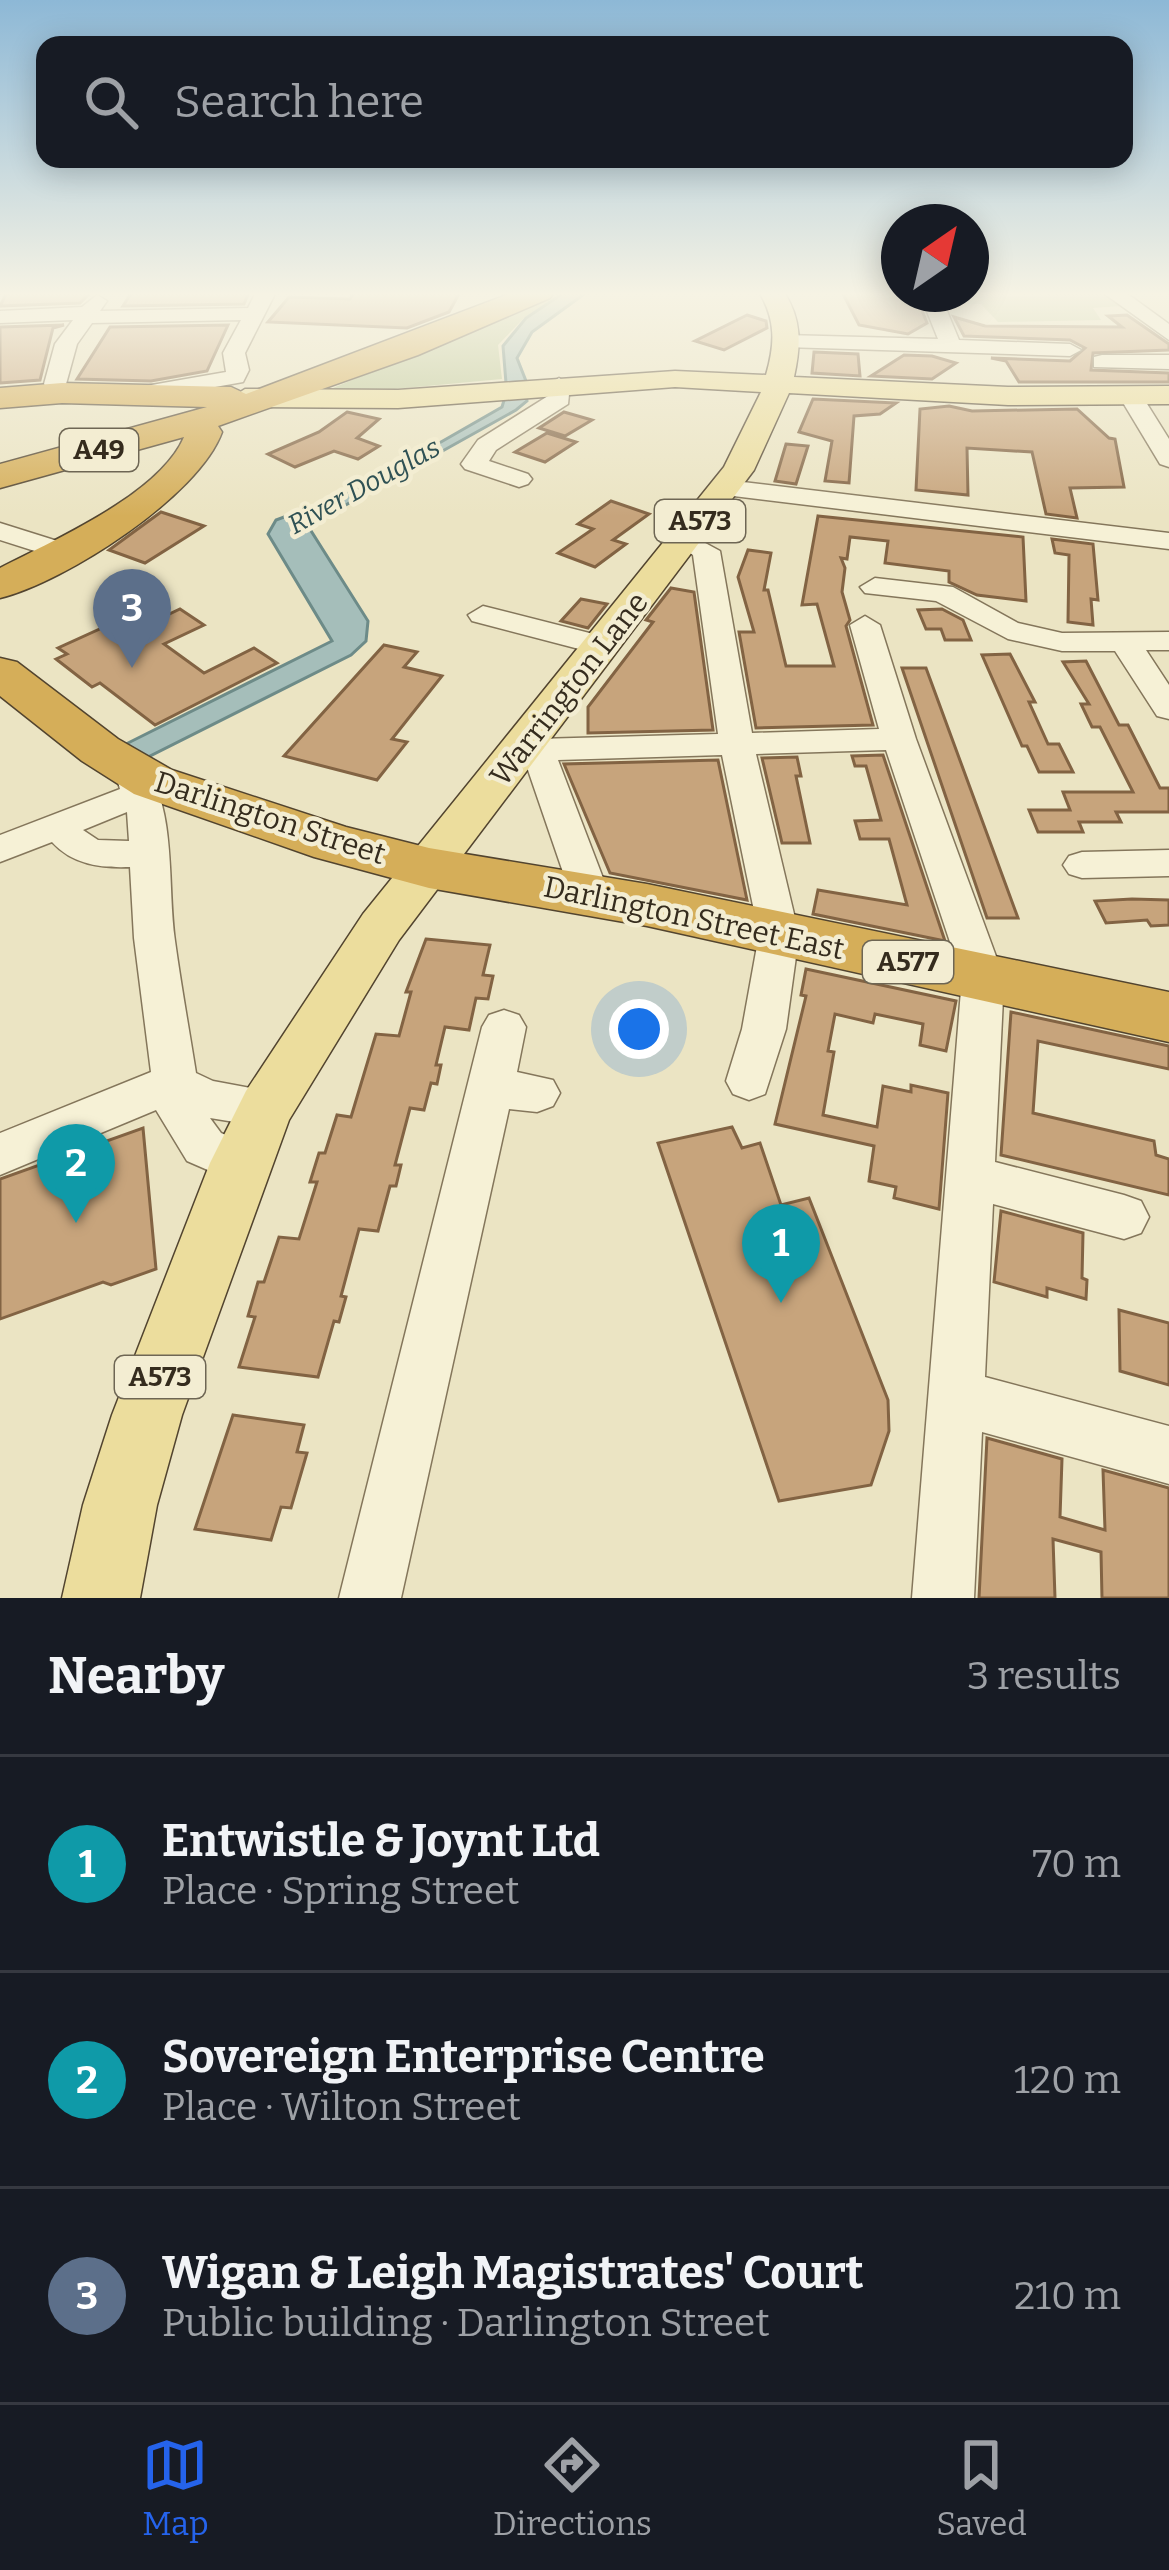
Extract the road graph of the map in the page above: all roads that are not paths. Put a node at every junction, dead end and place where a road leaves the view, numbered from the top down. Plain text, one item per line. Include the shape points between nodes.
1 (59, 367) edge
2 (235, 367) edge
3 (340, 367) edge
4 (357, 367) edge
5 (780, 367) edge
6 (559, 385) junction
7 (777, 385) junction
8 (62, 394) junction
9 (130, 394) junction
10 (1169, 395) edge
11 (1131, 396) junction
12 (0, 398) edge
13 (261, 398) junction
14 (193, 419) junction
15 (1169, 459) edge
16 (0, 466) edge
17 (0, 476) edge
18 (519, 479) dead end
19 (726, 488) junction
20 (0, 531) edge
21 (685, 540) junction
22 (1169, 542) edge
23 (60, 551) junction
24 (5, 581) edge
25 (483, 615) dead end
26 (1169, 641) edge
27 (1125, 643) junction
28 (602, 646) junction
29 (0, 672) edge
30 (1169, 709) edge
31 (899, 740) junction
32 (737, 744) junction
33 (529, 748) junction
34 (119, 771) junction
35 (59, 825) junction
36 (0, 849) edge
37 (148, 853) junction
38 (1169, 862) edge
39 (1082, 865) dead end
40 (430, 868) junction
41 (583, 893) junction
42 (778, 934) junction
43 (983, 978) junction
44 (1169, 1017) edge
45 (504, 1028) dead end
46 (749, 1082) dead end
47 (174, 1083) junction
48 (253, 1135) junction
49 (0, 1154) edge
50 (970, 1177) junction
51 (1124, 1217) dead end
52 (953, 1396) junction
53 (1169, 1455) edge
54 (101, 1598) edge
55 (370, 1598) edge
56 (943, 1598) edge

1 - 8 street
2 - 9 street via 235,377
3 - 13 highway, A49
4 - 13 highway, A49
5 - 7 main road, A573
6 - 7 main road
6 - 13 main road via 398,399
6 - 18 street via 560,399 487,445 474,464
7 - 11 main road
7 - 19 main road, Warrington Lane / A573
8 - 9 highway
8 - 12 highway
9 - 13 highway
9 - 14 highway
10 - 11 main road
11 - 15 street
13 - 14 highway, A49
14 - 16 highway, A49
14 - 17 highway, A49
14 - 23 highway via 203,442 183,474
19 - 21 main road, Warrington Lane / A573
19 - 22 street
20 - 23 street
21 - 28 main road, Warrington Lane / A573
21 - 32 street via 706,551
23 - 24 highway
25 - 28 street
26 - 27 street
27 - 30 street
27 - 31 street via 1061,642 1008,630 943,592 870,606
28 - 33 main road, Warrington Lane / A573
29 - 34 highway, Darlington Street / A577
31 - 32 street
31 - 43 street
32 - 33 street
32 - 42 street
33 - 40 main road, Warrington Lane / A573
33 - 41 street via 544,766
34 - 35 street
34 - 37 street via 146,815
34 - 40 highway, Darlington Street / A577
35 - 36 street
35 - 37 street via 77,848
37 - 47 street
38 - 39 street
40 - 41 highway, Darlington Street East / A577
40 - 48 main road, A573 via 353,965
41 - 42 highway, Darlington Street East / A577
42 - 43 highway, Darlington Street East / A577
42 - 46 street
43 - 44 highway, Darlington Street East / A577
43 - 50 street
45 - 55 street via 514,1090
47 - 48 street via 180,1114 204,1147
47 - 49 street
48 - 54 main road, A573 via 147,1415
50 - 51 street
50 - 52 street
52 - 53 street
52 - 56 street

